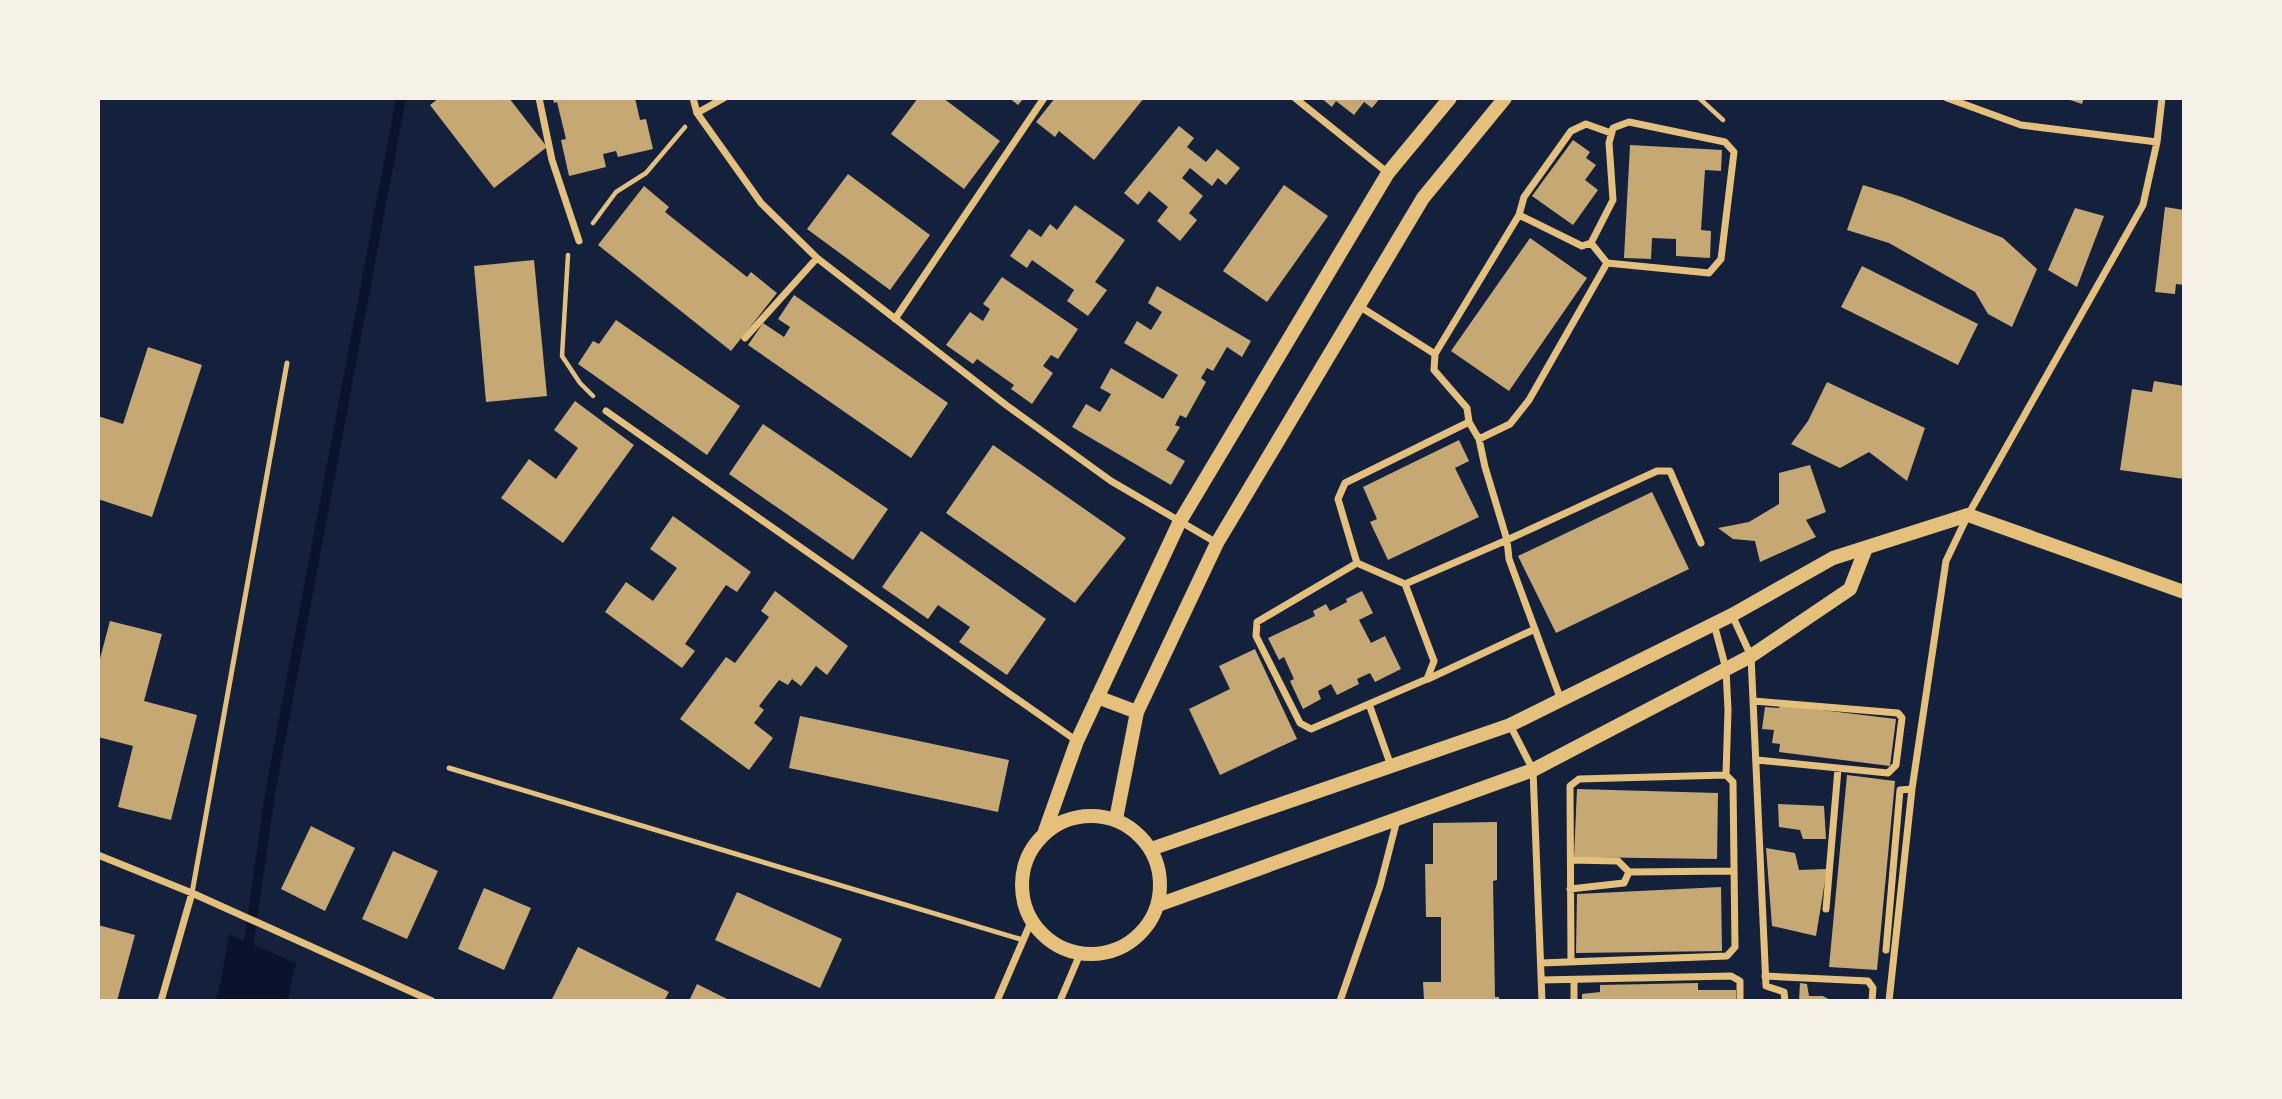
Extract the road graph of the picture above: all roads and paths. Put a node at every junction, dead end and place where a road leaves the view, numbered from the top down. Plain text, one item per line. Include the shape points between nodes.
1 (540, 98) edge
2 (693, 98) edge
3 (724, 98) edge
4 (1044, 98) edge
5 (1295, 98) edge
6 (1450, 98) edge
7 (1505, 98) edge
8 (1947, 98) edge
9 (2162, 98) edge
10 (697, 113) junction
11 (1611, 133) junction
12 (2157, 142) junction
13 (1388, 173) junction
14 (1520, 215) junction
15 (579, 241) junction
16 (1591, 243) junction
17 (817, 258) junction
18 (1607, 263) junction
19 (1358, 306) junction
20 (895, 319) junction
21 (745, 338) dead end
22 (1435, 354) junction
23 (287, 363) dead end
24 (606, 411) joint
25 (1469, 422) junction
26 (1479, 439) junction
27 (1968, 515) junction
28 (1179, 523) junction
29 (1507, 540) junction
30 (1217, 543) junction
31 (1701, 543) dead end
32 (1866, 548) junction
33 (1357, 563) junction
34 (1405, 584) junction
35 (2184, 592) edge
36 (1732, 615) junction
37 (1714, 624) junction
38 (1535, 629) junction
39 (1751, 656) junction
40 (1726, 669) junction
41 (1427, 679) junction
42 (1097, 697) junction
43 (1561, 700) junction
44 (1754, 701) junction
45 (1369, 704) junction
46 (1137, 712) junction
47 (1510, 725) junction
48 (1077, 741) junction
49 (1757, 760) junction
50 (1391, 766) junction
51 (449, 768) dead end
52 (1838, 769) junction
53 (1533, 770) junction
54 (1726, 775) junction
55 (1912, 789) junction
56 (1116, 819) junction
57 (1397, 820) junction
58 (1045, 831) junction
59 (1151, 849) junction
60 (98, 855) edge
61 (1571, 860) junction
62 (1734, 871) junction
63 (1629, 872) junction
64 (1570, 890) junction
65 (192, 893) junction
66 (1158, 905) junction
67 (1826, 909) dead end
68 (1031, 922) junction
69 (1024, 940) junction
70 (1886, 950) dead end
71 (1080, 954) junction
72 (1571, 961) junction
73 (1541, 963) junction
74 (1765, 976) junction
75 (1574, 980) junction
76 (1541, 981) junction
77 (161, 1001) edge
78 (432, 1001) edge
79 (997, 1001) edge
80 (1060, 1001) edge
81 (1340, 1001) edge
82 (1542, 1001) edge
83 (1574, 1001) edge
84 (1740, 1001) edge
85 (1785, 1001) edge
86 (1872, 1001) edge
87 (1889, 1001) edge

1 - 15 street via 552,160
2 - 10 street
3 - 10 street
4 - 20 street
5 - 13 street
6 - 13 main road
7 - 19 main road via 1423,198
8 - 12 street via 2021,125
9 - 12 street
10 - 15 path via 646,173 616,192
10 - 17 street via 761,203
11 - 14 street via 1586,124 1571,131 1524,197
11 - 16 street via 1613,200
11 - 18 street via 1629,122 1725,142 1734,152 1721,259 1709,273
12 - 27 street via 2143,205
13 - 28 main road
14 - 16 street via 1582,246
14 - 22 street
15 - 24 path via 568,256 562,356
16 - 18 street
17 - 20 street
17 - 21 street
18 - 26 street via 1529,400 1510,424
19 - 22 street
19 - 30 main road
20 - 28 street via 1111,481
22 - 25 street via 1434,370 1467,408
23 - 65 lane
24 - 48 street
25 - 26 street
25 - 33 street via 1345,483 1338,499
26 - 29 street
27 - 32 main road
27 - 35 main road
27 - 55 street via 1946,561
28 - 30 street
28 - 42 main road
29 - 31 street via 1657,471 1670,471
29 - 34 street
29 - 38 street via 1509,559
30 - 46 main road
32 - 36 main road via 1833,558
32 - 39 main road via 1850,589
33 - 34 street
33 - 45 street via 1257,622 1256,636 1300,723 1311,729
34 - 41 street via 1434,661
36 - 37 main road
36 - 39 street
37 - 40 street
37 - 43 main road
38 - 41 street
38 - 43 street
39 - 40 main road
39 - 44 street
40 - 53 main road
40 - 54 street
41 - 45 street
42 - 46 main road
42 - 48 main road
43 - 47 main road
44 - 49 street
44 - 52 street via 1898,713 1902,718 1896,765 1888,773
45 - 50 street
46 - 56 main road
47 - 50 main road
47 - 53 street
48 - 58 main road
49 - 52 street
49 - 74 street
50 - 59 main road
51 - 69 lane
52 - 67 street
53 - 57 main road
53 - 73 street
54 - 61 street via 1579,779 1570,786
54 - 62 street via 1732,782
55 - 70 street via 1899,790
55 - 87 street
56 - 58 main road via 1092,815 1067,819
56 - 59 main road via 1136,831
57 - 66 main road
57 - 81 street via 1380,886
58 - 68 main road via 1030,851 1022,874 1022,899
59 - 66 main road via 1160,877
60 - 65 street
61 - 63 street via 1618,861
61 - 64 street
62 - 63 street
62 - 72 street via 1735,947 1727,956
63 - 64 street via 1624,883
64 - 72 street
65 - 77 street
65 - 78 street
66 - 71 main road via 1141,934 1113,952
68 - 69 street
68 - 71 main road via 1052,944
69 - 79 street
71 - 80 street
72 - 73 street
73 - 76 street
74 - 85 street via 1766,986 1784,992
74 - 86 street via 1868,981 1874,988
75 - 76 street
75 - 83 street
75 - 84 street via 1731,976 1740,981
76 - 82 street

